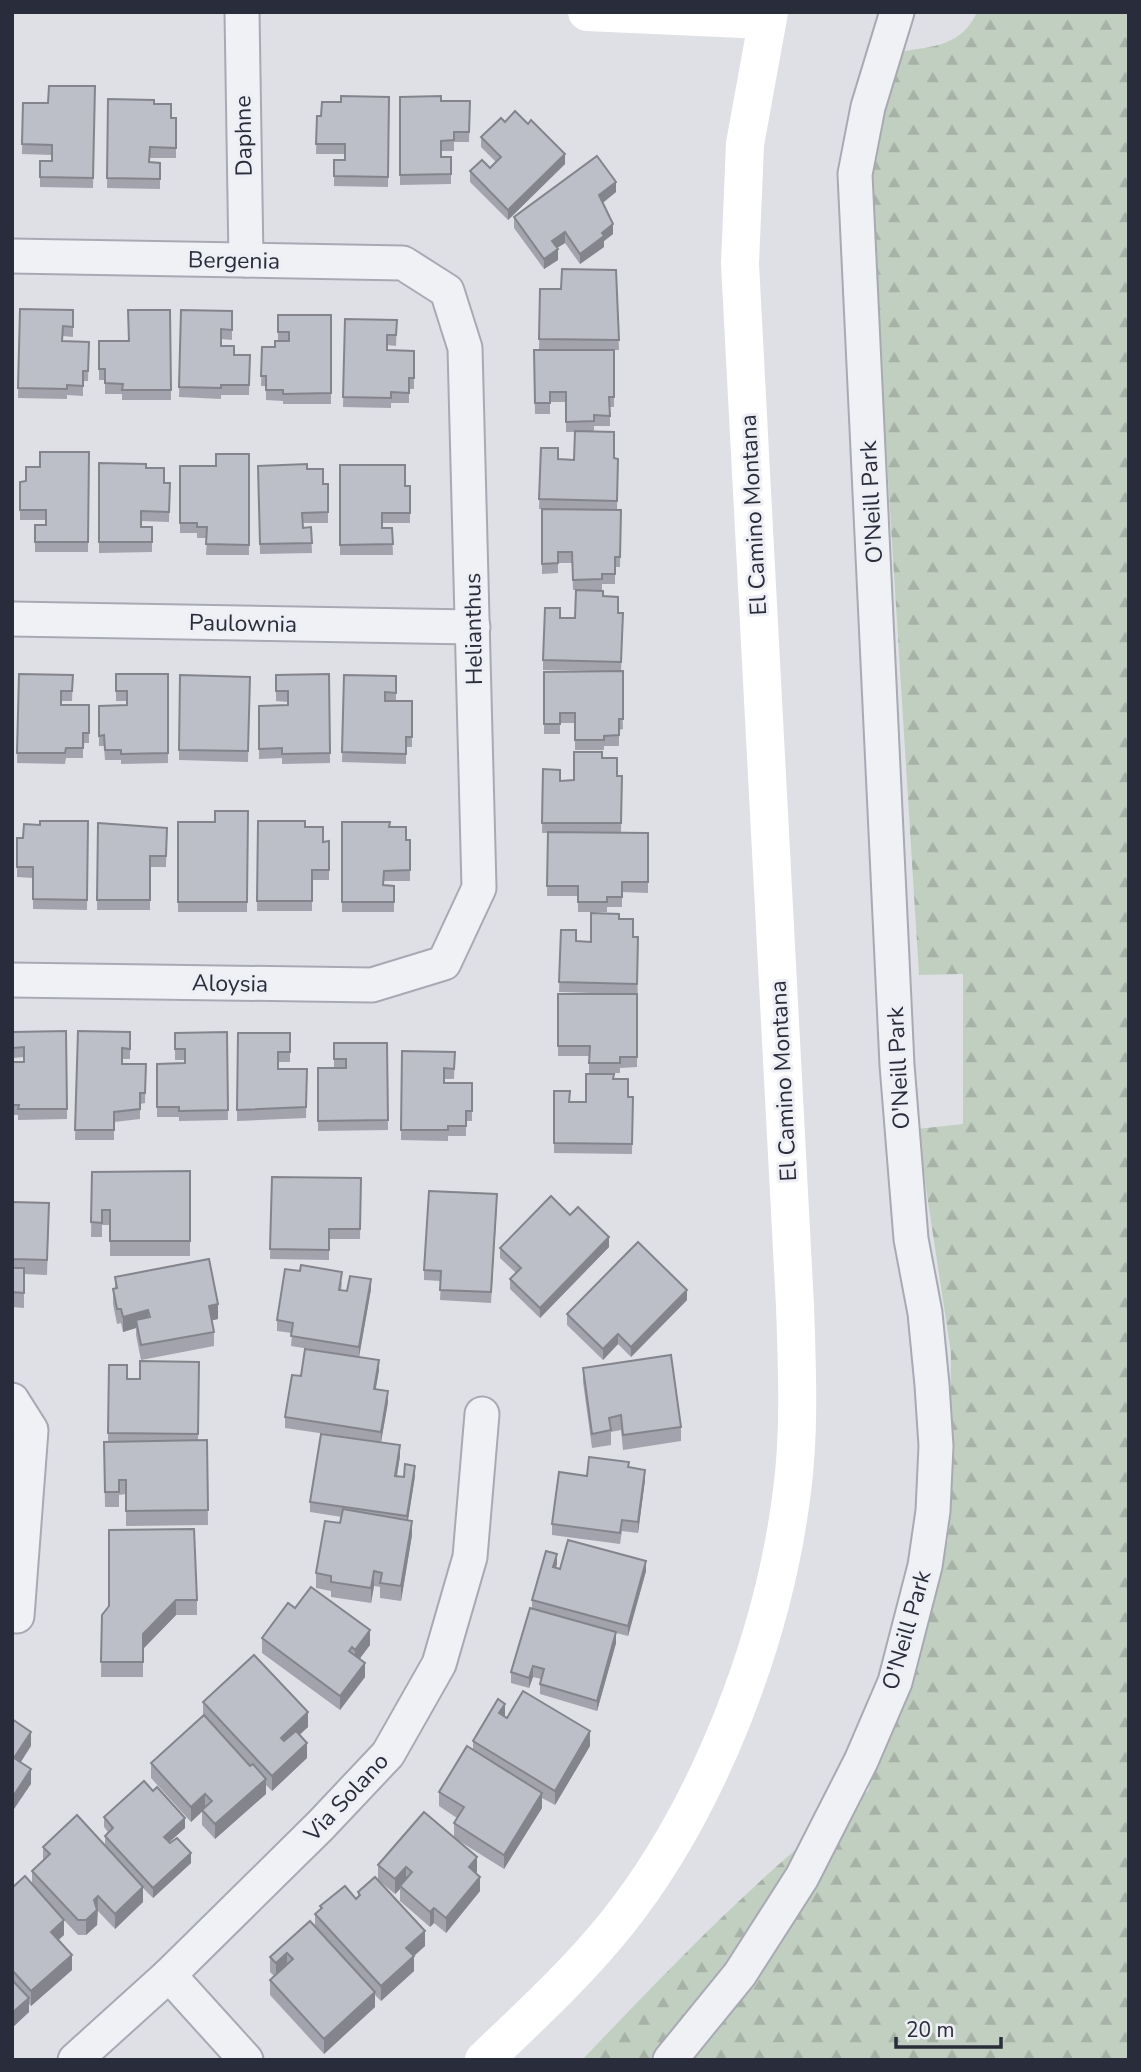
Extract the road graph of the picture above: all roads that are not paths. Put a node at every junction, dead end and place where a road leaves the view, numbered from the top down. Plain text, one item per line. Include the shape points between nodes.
1 (242, 12) edge
2 (587, 12) edge
3 (897, 12) edge
4 (767, 16) edge
5 (12, 256) edge
6 (246, 260) junction
7 (447, 291) joint
8 (12, 619) edge
9 (473, 627) junction
10 (444, 963) joint
11 (12, 980) edge
12 (12, 1400) edge
13 (482, 1414) dead end
14 (17, 1616) dead end
15 (169, 1975) junction
16 (75, 2060) edge
17 (246, 2060) edge
18 (485, 2060) edge
19 (670, 2060) edge

1 - 6 street, Daphne
2 - 4 street
3 - 19 street, O'Neill Park via 868,107 855,174 898,1077 911,1239 932,1385 936,1446 933,1511 925,1566 895,1682 861,1761 782,1909 740,1974
4 - 18 street, El Camino Montana via 745,144 740,264 795,1306 798,1388 792,1490 769,1612 721,1748 693,1805 619,1921
5 - 6 street, Bergenia
6 - 7 street, Bergenia via 403,263
7 - 9 street, Helianthus via 466,348
8 - 9 street, Paulownia
9 - 10 street, Helianthus via 480,888
10 - 11 street, Aloysia via 372,985
12 - 14 street via 30,1430
13 - 15 street, Via Solano via 470,1557 439,1664 388,1754
15 - 16 street, Via Solano
15 - 17 street

